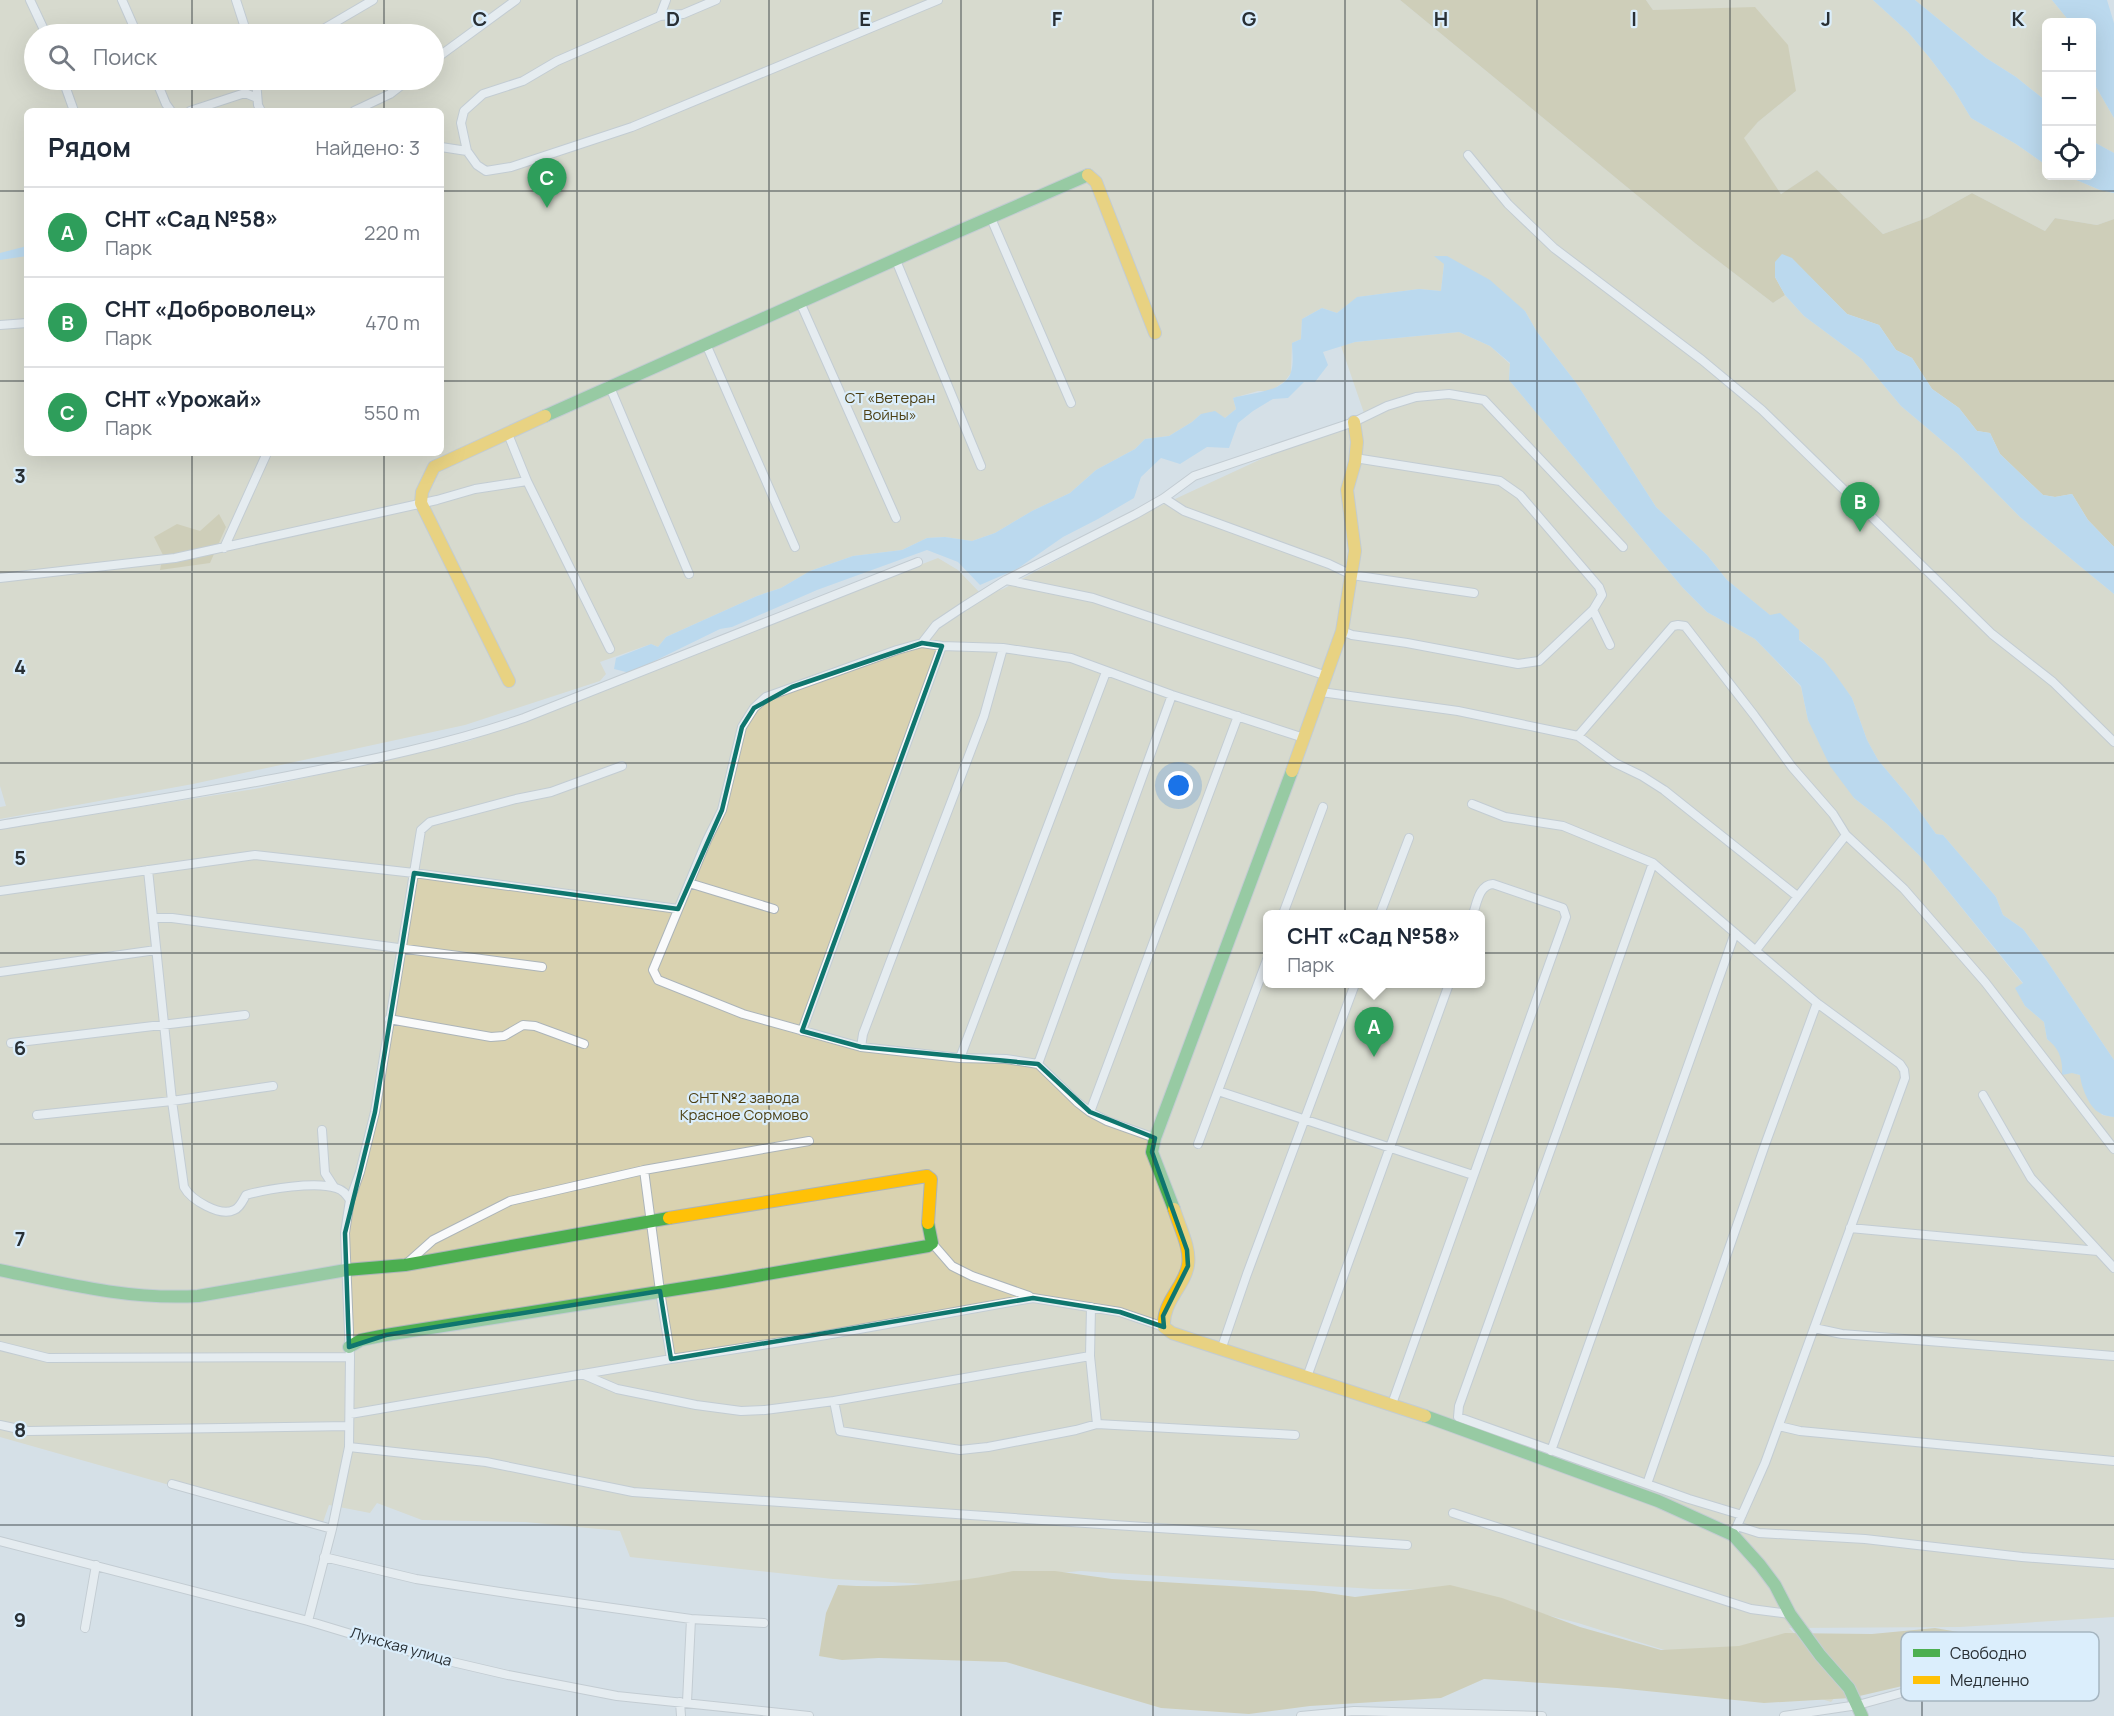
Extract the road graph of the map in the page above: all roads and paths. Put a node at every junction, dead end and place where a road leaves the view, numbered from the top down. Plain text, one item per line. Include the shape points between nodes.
1 (30, 0) edge
2 (122, 0) edge
3 (236, 0) edge
4 (373, 0) edge
5 (516, 0) edge
6 (666, 0) edge
7 (716, 0) edge
8 (938, 0) edge
9 (660, 16) junction
10 (41, 24) edge
11 (132, 24) edge
12 (244, 24) edge
13 (332, 24) edge
14 (444, 53) edge
15 (67, 90) edge
16 (161, 90) edge
17 (257, 90) edge
18 (395, 90) edge
19 (258, 98) junction
20 (73, 108) edge
21 (170, 108) edge
22 (199, 108) edge
23 (260, 108) edge
24 (360, 108) edge
25 (444, 147) edge
26 (467, 151) junction
27 (1468, 155) dead end
28 (990, 216) junction
29 (895, 258) junction
30 (800, 302) junction
31 (24, 323) edge
32 (0, 325) edge
33 (1155, 333) dead end
34 (706, 344) junction
35 (609, 385) junction
36 (1071, 404) dead end
37 (1354, 422) junction
38 (508, 434) junction
39 (266, 456) edge
40 (1355, 458) junction
41 (981, 466) dead end
42 (527, 482) junction
43 (1164, 498) junction
44 (421, 503) junction
45 (896, 518) dead end
46 (795, 547) dead end
47 (1623, 547) dead end
48 (224, 548) junction
49 (918, 562) dead end
50 (689, 574) dead end
51 (1352, 575) junction
52 (0, 578) edge
53 (1006, 580) junction
54 (1474, 593) dead end
55 (1593, 610) junction
56 (1342, 631) junction
57 (922, 643) junction
58 (1610, 645) dead end
59 (942, 646) junction
60 (1003, 648) junction
61 (610, 649) dead end
62 (1106, 672) junction
63 (1327, 676) junction
64 (509, 681) dead end
65 (1321, 692) junction
66 (1172, 695) junction
67 (1238, 716) junction
68 (1578, 736) junction
69 (1304, 738) junction
70 (2114, 742) edge
71 (622, 766) dead end
72 (1472, 804) dead end
73 (1323, 807) dead end
74 (0, 825) edge
75 (1846, 835) junction
76 (1409, 838) dead end
77 (1653, 863) junction
78 (148, 870) junction
79 (414, 873) junction
80 (689, 883) junction
81 (0, 891) edge
82 (1797, 896) junction
83 (678, 909) junction
84 (774, 909) dead end
85 (1285, 910) edge
86 (1382, 910) edge
87 (1475, 910) edge
88 (153, 918) junction
89 (1735, 933) junction
90 (402, 948) junction
91 (156, 950) junction
92 (1756, 950) junction
93 (542, 967) dead end
94 (1263, 970) edge
95 (0, 972) edge
96 (1353, 988) edge
97 (1448, 988) edge
98 (1817, 1003) junction
99 (245, 1015) dead end
100 (390, 1019) junction
101 (164, 1026) junction
102 (802, 1031) junction
103 (10, 1042) dead end
104 (584, 1044) dead end
105 (861, 1047) junction
106 (960, 1058) junction
107 (1038, 1064) junction
108 (273, 1086) dead end
109 (1218, 1091) junction
110 (1983, 1095) dead end
111 (172, 1101) junction
112 (1090, 1112) junction
113 (37, 1115) dead end
114 (1304, 1119) junction
115 (322, 1130) dead end
116 (1155, 1138) junction
117 (809, 1141) dead end
118 (1198, 1144) dead end
119 (1390, 1148) junction
120 (2114, 1149) edge
121 (644, 1170) junction
122 (1473, 1175) junction
123 (333, 1187) junction
124 (350, 1200) junction
125 (651, 1221) junction
126 (1850, 1228) junction
127 (932, 1243) junction
128 (2098, 1251) junction
129 (405, 1265) junction
130 (2114, 1268) edge
131 (348, 1269) junction
132 (0, 1270) edge
133 (660, 1291) junction
134 (1033, 1298) junction
135 (1091, 1307) junction
136 (1164, 1327) junction
137 (1814, 1328) junction
138 (0, 1346) edge
139 (1221, 1350) junction
140 (350, 1352) junction
141 (1090, 1356) junction
142 (2114, 1356) edge
143 (671, 1359) junction
144 (582, 1374) junction
145 (1308, 1377) junction
146 (834, 1401) junction
147 (1392, 1404) junction
148 (350, 1414) junction
149 (1097, 1424) junction
150 (0, 1425) edge
151 (349, 1426) junction
152 (1779, 1426) junction
153 (1295, 1435) dead end
154 (348, 1447) junction
155 (1551, 1451) junction
156 (2114, 1461) edge
157 (172, 1484) dead end
158 (1647, 1484) junction
159 (1453, 1513) dead end
160 (1742, 1515) junction
161 (332, 1529) junction
162 (1735, 1531) junction
163 (0, 1541) edge
164 (1407, 1545) dead end
165 (324, 1557) junction
166 (2114, 1564) edge
167 (96, 1565) junction
168 (1790, 1614) junction
169 (691, 1619) junction
170 (308, 1621) junction
171 (764, 1623) dead end
172 (85, 1628) dead end
173 (1901, 1697) edge
174 (684, 1702) junction
175 (1860, 1711) edge
176 (681, 1716) edge
177 (808, 1716) edge
178 (1301, 1716) edge
179 (1542, 1716) edge
180 (1784, 1716) edge

1 - 10 street
2 - 11 street
3 - 12 street
4 - 13 street
5 - 14 street
6 - 9 street
7 - 9 street via 683,14
8 - 26 street via 632,127 559,152 486,171
9 - 26 street via 557,61 522,81 483,94 464,111 461,123
15 - 20 street
16 - 21 street
17 - 19 street
18 - 24 street
19 - 22 street via 245,93
19 - 23 street
25 - 26 street
27 - 70 street via 1508,204 1554,248 1762,410 1992,634 2053,682
28 - 29 street
28 - 33 street via 1089,175 1096,182
28 - 36 street
29 - 30 street
29 - 41 street
30 - 34 street
30 - 45 street
31 - 32 street
34 - 35 street
34 - 46 street
35 - 38 street
35 - 50 street
37 - 40 street via 1358,442
37 - 43 street via 1194,476
37 - 47 street via 1416,397 1449,394 1484,399
38 - 42 street
38 - 44 street via 434,467
39 - 48 street
40 - 51 street via 1347,490 1355,551
40 - 55 street via 1500,481 1520,495 1599,587 1602,595
42 - 44 street via 475,489
42 - 61 street
43 - 51 street via 1185,511
43 - 53 street
44 - 48 street
44 - 64 street
48 - 52 street via 175,558
49 - 74 street via 483,732 390,757
51 - 54 street
51 - 56 street
53 - 57 street via 936,625
53 - 63 street via 1093,598
55 - 56 street via 1539,661 1518,664
55 - 58 street
56 - 63 street
57 - 59 street
57 - 80 street via 766,697 754,708 742,727 722,810
59 - 60 street
59 - 102 street
60 - 62 street via 1071,658
60 - 105 street via 984,717
62 - 66 street
62 - 106 street
63 - 65 street
65 - 68 street via 1449,709
65 - 69 street
66 - 67 street
66 - 107 street
67 - 69 street
67 - 112 street
68 - 75 street via 1673,626 1685,626
68 - 82 street via 1615,763 1664,790
69 - 116 street
71 - 79 street via 551,792 430,822 421,830
72 - 77 street via 1505,817 1563,826
73 - 85 street
75 - 82 street
75 - 120 street via 1904,889 1984,982
76 - 86 street
77 - 89 street
77 - 155 street via 1459,1406 1461,1420
78 - 79 street via 255,855
78 - 81 street
78 - 88 street
79 - 83 street
79 - 90 street
80 - 83 street
80 - 84 street
82 - 92 street
83 - 102 street via 653,970 658,980 743,1014
87 - 122 street via 1483,888 1493,884 1563,908 1566,917
88 - 90 street
88 - 91 street
89 - 92 street
89 - 155 street
90 - 93 street
90 - 100 street
91 - 95 street
91 - 101 street
92 - 98 street
94 - 109 street
96 - 114 street
97 - 119 street
98 - 126 street via 1904,1070 1905,1078
98 - 158 street
99 - 101 street
100 - 104 street via 491,1037 504,1036 523,1025 535,1026
100 - 124 street via 375,1112
101 - 103 street
101 - 111 street
102 - 105 street
105 - 106 street
106 - 107 street
107 - 112 street
108 - 111 street
109 - 114 street
109 - 118 street
110 - 128 street via 2031,1178
111 - 113 street
111 - 123 street via 184,1187 195,1200 228,1212 238,1208 246,1195 267,1189
112 - 116 street
114 - 119 street
114 - 139 street
115 - 123 street via 325,1173
116 - 136 street via 1152,1152 1173,1205 1188,1266 1163,1317
117 - 121 street
119 - 122 street
119 - 145 street
121 - 125 street
121 - 129 street via 510,1201 433,1239
122 - 147 street
123 - 124 street via 344,1191
124 - 131 street via 345,1233
125 - 127 street via 927,1176 932,1184 928,1208
125 - 129 street
125 - 133 street
126 - 128 street
126 - 137 street
127 - 133 street
127 - 134 street via 952,1266
128 - 130 street
129 - 131 street
131 - 132 street via 185,1297 114,1293
131 - 140 street
133 - 140 street via 386,1335 361,1340
133 - 143 street
134 - 135 street
134 - 143 street
135 - 136 street
135 - 141 street
136 - 139 street
137 - 142 street via 1842,1334
137 - 152 street
138 - 140 street via 48,1358
139 - 145 street
140 - 148 street
141 - 146 street
141 - 149 street
143 - 144 street
144 - 146 street via 617,1389 741,1411
144 - 148 street
145 - 147 street
146 - 149 street via 840,1431 960,1450
147 - 162 street
148 - 151 street
149 - 153 street
150 - 151 street via 28,1431
151 - 154 street
152 - 156 street
152 - 160 street
154 - 161 street
154 - 164 street via 486,1462 633,1492
155 - 158 street
157 - 161 street
158 - 160 street
159 - 168 street via 1751,1609
160 - 162 street
161 - 165 street
162 - 166 street via 1865,1539
162 - 168 street via 1775,1585
163 - 167 street, Лунская улица
165 - 169 street via 416,1579
165 - 170 street
167 - 170 street, Лунская улица
167 - 172 street
168 - 175 street via 1849,1688
169 - 171 street
169 - 174 street
170 - 174 street, Лунская улица via 414,1653 508,1675 617,1696
173 - 175 street
174 - 176 street
174 - 177 street, Лунская улица
175 - 180 street
178 - 179 street via 1354,1712

